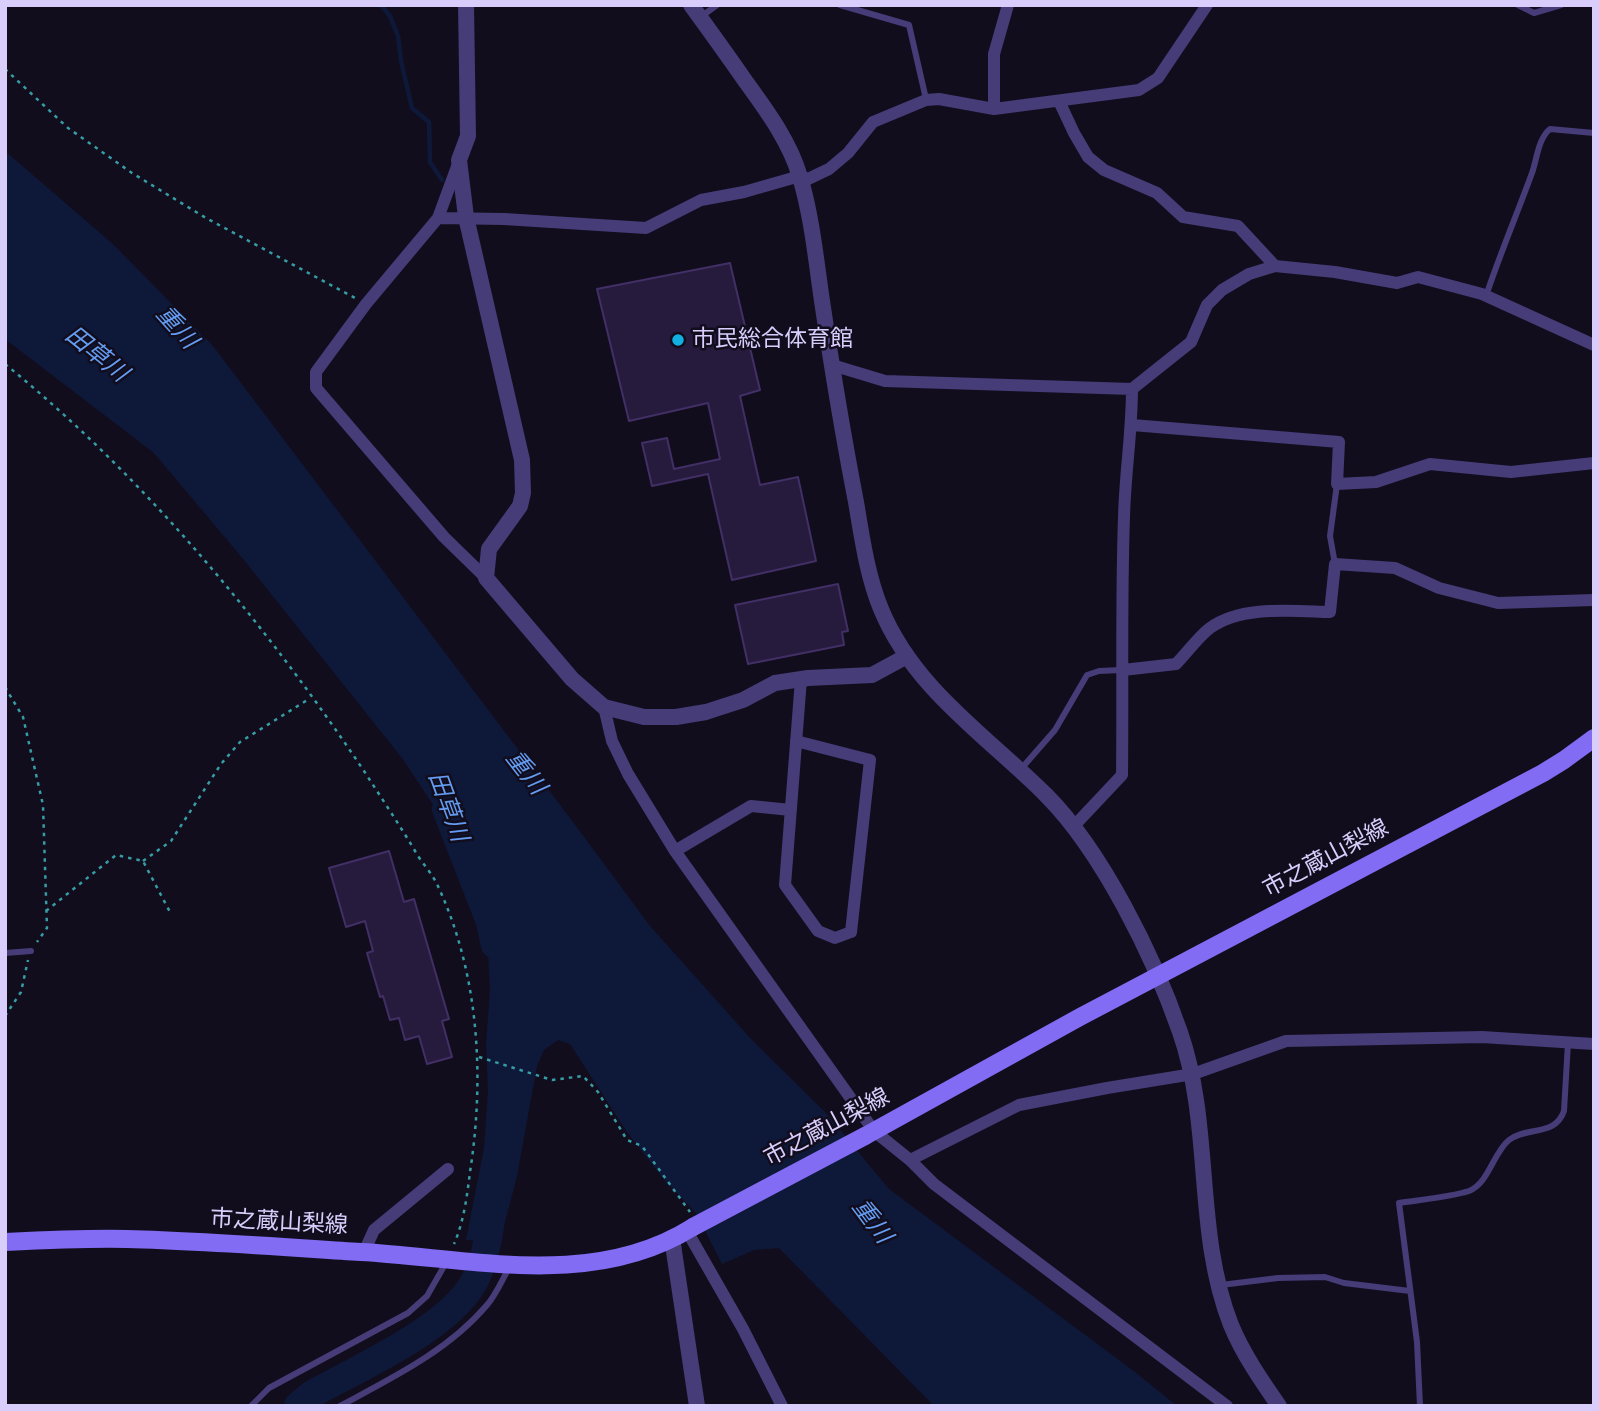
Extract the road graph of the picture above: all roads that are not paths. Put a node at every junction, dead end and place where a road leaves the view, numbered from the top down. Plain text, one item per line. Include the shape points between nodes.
1 (466, 5) edge
2 (717, 5) edge
3 (840, 5) edge
4 (1008, 5) edge
5 (1207, 5) edge
6 (1517, 5) edge
7 (1561, 5) edge
8 (696, 11) edge
9 (926, 100) junction
10 (1059, 101) junction
11 (994, 109) junction
12 (1594, 133) edge
13 (459, 160) junction
14 (800, 176) junction
15 (466, 217) junction
16 (439, 218) junction
17 (1275, 266) junction
18 (1486, 296) junction
19 (1594, 345) edge
20 (832, 365) junction
21 (1132, 389) junction
22 (1132, 425) junction
23 (1594, 463) edge
24 (1337, 484) junction
25 (1335, 564) junction
26 (486, 578) junction
27 (1594, 600) edge
28 (907, 656) junction
29 (1123, 670) junction
30 (801, 679) junction
31 (604, 707) junction
32 (1594, 738) edge
33 (796, 741) junction
34 (1019, 771) junction
35 (791, 810) junction
36 (1074, 826) junction
37 (675, 851) junction
38 (31, 951) road end
39 (5, 953) edge
40 (1157, 977) junction
41 (1568, 1043) junction
42 (1594, 1044) edge
43 (1193, 1074) junction
44 (870, 1133) junction
45 (910, 1160) junction
46 (448, 1169) dead end
47 (686, 1228) junction
48 (5, 1242) edge
49 (364, 1252) junction
50 (451, 1259) junction
51 (508, 1263) junction
52 (1219, 1286) junction
53 (1410, 1291) junction
54 (251, 1406) edge
55 (340, 1406) edge
56 (697, 1406) edge
57 (782, 1406) edge
58 (1227, 1406) edge
59 (1279, 1406) edge
60 (1420, 1406) edge

1 - 13 street via 468,136
2 - 8 lane
3 - 9 lane via 909,24
4 - 11 street via 994,54
5 - 10 street via 1158,78 1139,90
6 - 7 lane via 1534,13
8 - 14 street via 771,117
9 - 11 street
9 - 14 street via 873,122 829,169 808,179
10 - 11 street
10 - 17 street via 1088,157 1104,170 1157,193 1183,217 1238,226
12 - 18 lane via 1550,129 1544,134
13 - 15 street
13 - 16 street
14 - 15 street via 701,200 646,228
14 - 20 street
15 - 16 street
15 - 26 street via 522,460 520,506 489,549
16 - 26 street via 366,303 316,372 316,388 444,537
17 - 18 street via 1397,283 1418,277
17 - 21 street via 1222,290 1207,305 1191,342
18 - 19 street
20 - 21 street via 885,381
20 - 28 street via 871,579 881,609
21 - 22 street
22 - 24 street via 1339,442
22 - 29 street via 1125,474
23 - 24 street via 1511,472 1430,464 1376,482
24 - 25 lane via 1330,536
25 - 27 street via 1395,568 1439,588 1498,603
25 - 29 street via 1329,612 1261,611 1224,621 1210,628 1176,664
26 - 31 street via 572,679
28 - 30 street via 872,675
28 - 34 street via 946,703
29 - 34 lane via 1087,675 1055,730
29 - 36 street via 1122,775
30 - 31 street via 775,683 706,712 676,717 644,717
30 - 33 street
31 - 37 street via 617,752
32 - 40 main road, 市之蔵山梨線 via 1543,773
33 - 35 street
33 - 35 street via 870,760 851,932 835,938 818,931 785,885
34 - 36 street
35 - 37 street via 751,806
36 - 40 street via 1126,912
37 - 44 street
38 - 39 lane
40 - 43 street
40 - 44 main road, 市之蔵山梨線
41 - 42 street
41 - 43 street via 1482,1037 1286,1041
41 - 53 lane via 1561,1119 1546,1130 1517,1134 1506,1142 1479,1184 1469,1191 1399,1203
43 - 45 street via 1019,1105
43 - 52 street via 1208,1233
44 - 45 street
44 - 47 main road, 市之蔵山梨線, bridge
45 - 58 street via 934,1184
46 - 49 street via 374,1230
47 - 51 main road, 市之蔵山梨線 via 639,1254 548,1266
47 - 56 street
47 - 57 street
48 - 49 main road, 市之蔵山梨線 via 128,1239
49 - 50 main road, 市之蔵山梨線
50 - 51 main road, 市之蔵山梨線
50 - 54 lane via 428,1296 408,1313 269,1388
51 - 55 lane via 489,1303 464,1330 403,1373
52 - 53 lane via 1325,1277
52 - 59 street via 1231,1326
53 - 60 lane

